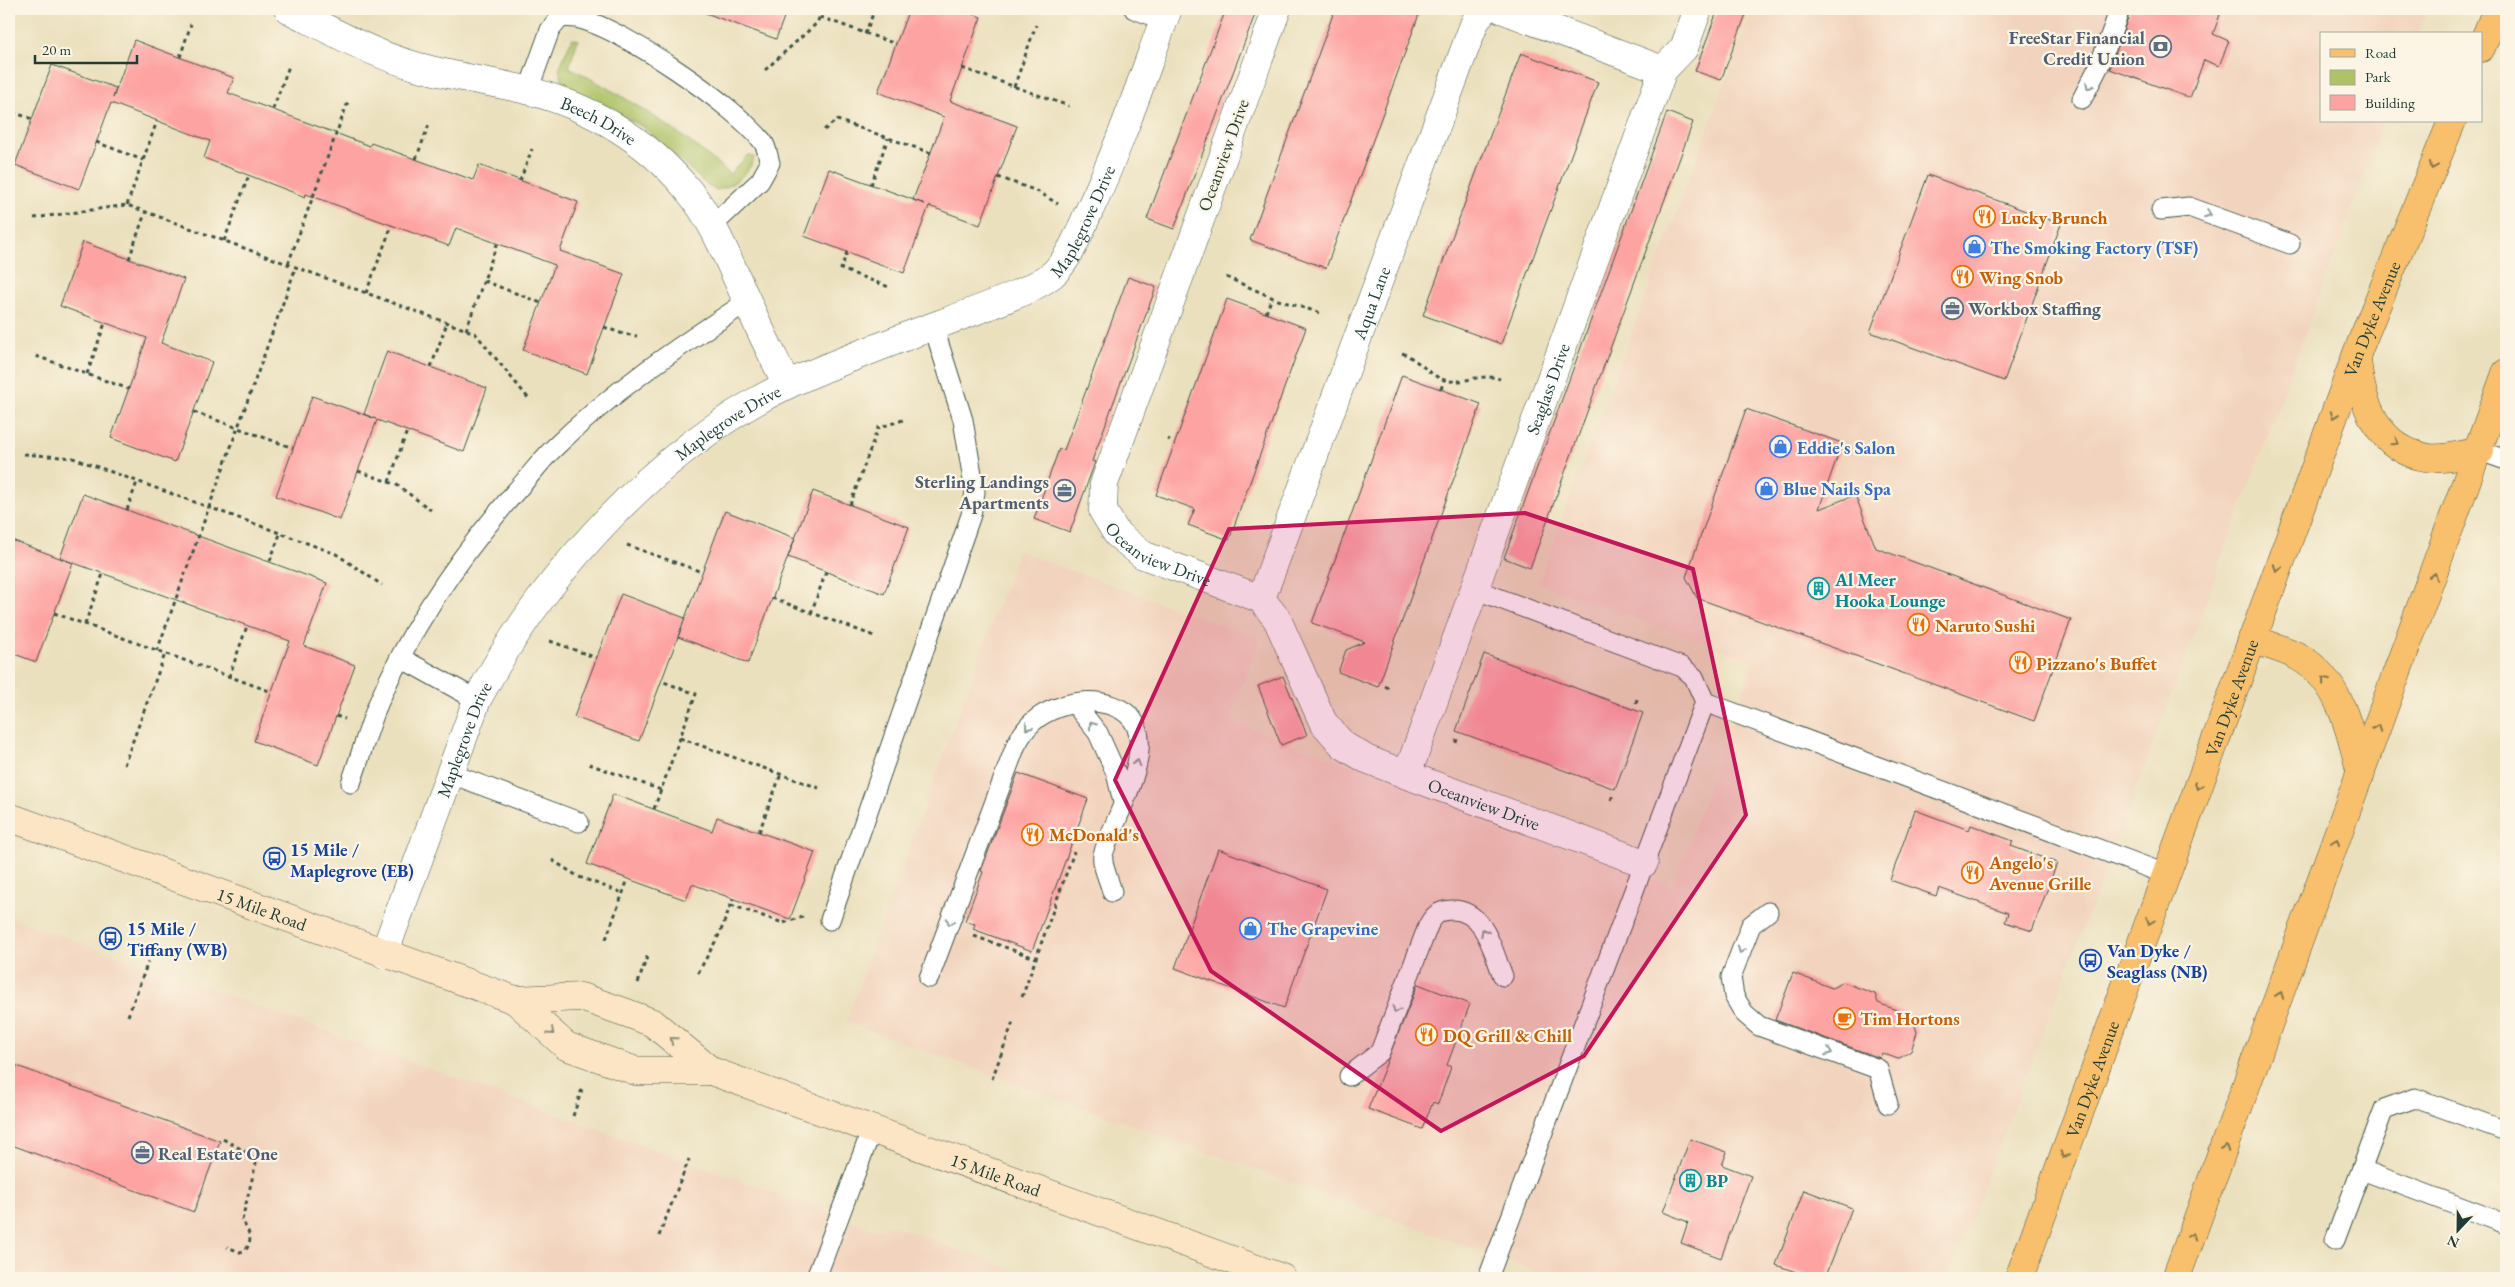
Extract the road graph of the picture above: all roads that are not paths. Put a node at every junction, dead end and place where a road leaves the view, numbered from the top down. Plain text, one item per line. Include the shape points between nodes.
1 (288, 9) edge
2 (1134, 9) edge
3 (1277, 9) edge
4 (1484, 9) edge
5 (1501, 9) edge
6 (1698, 9) edge
7 (2120, 9) edge
8 (2497, 9) edge
9 (1166, 14) edge
10 (2482, 46) edge
11 (1663, 70) junction
12 (528, 90) junction
13 (2082, 99) dead end
14 (2452, 122) edge
15 (2161, 210) dead end
16 (712, 226) junction
17 (2290, 244) dead end
18 (747, 302) junction
19 (933, 325) junction
20 (2357, 353) junction
21 (2506, 373) edge
22 (787, 385) junction
23 (2480, 450) junction
24 (2506, 460) edge
25 (1474, 589) junction
26 (1261, 599) junction
27 (2252, 639) junction
28 (401, 658) junction
29 (477, 700) junction
30 (1704, 702) junction
31 (1074, 703) junction
32 (449, 773) junction
33 (2361, 774) junction
34 (1407, 775) junction
35 (352, 783) dead end
36 (1123, 802) junction
37 (9, 817) edge
38 (579, 822) dead end
39 (1644, 863) junction
40 (2168, 875) junction
41 (1112, 892) dead end
42 (1768, 912) dead end
43 (830, 920) dead end
44 (384, 954) junction
45 (1504, 976) dead end
46 (929, 978) dead end
47 (515, 1000) junction
48 (711, 1071) junction
49 (1349, 1076) dead end
50 (1888, 1104) dead end
51 (872, 1129) junction
52 (2506, 1131) edge
53 (2362, 1170) junction
54 (2506, 1224) edge
55 (2335, 1240) dead end
56 (816, 1278) edge
57 (1282, 1278) edge
58 (1488, 1278) edge
59 (2019, 1278) edge
60 (2176, 1278) edge

1 - 12 street, Beech Drive via 373,52 438,72
2 - 9 lane
3 - 26 street, Oceanview Drive via 1104,484 1103,511 1117,534 1143,555
4 - 26 street, Aqua Lane via 1470,36
5 - 11 street
6 - 11 street, Seaglass Drive via 1684,48
7 -> 13 lane via 2099,66
8 - 10 main road
9 - 19 street, Maplegrove Drive via 1105,177 1074,244 1056,272 1021,292
11 - 25 street, Seaglass Drive
12 - 16 street, Beech Drive via 613,124 655,154 689,190
12 - 16 lane via 550,30 561,17 580,19 620,36 722,104 764,143 770,163 760,180
14 -> 20 main road, Van Dyke Avenue
15 -> 17 lane via 2188,207
16 - 18 street, Beech Drive
18 - 22 street, Beech Drive
18 - 28 lane via 629,384 552,451 489,521 439,590
19 - 22 street, Maplegrove Drive
19 - 43 lane via 963,420 975,492 973,508
20 -> 23 main road via 2359,383 2365,404 2375,424 2390,440 2409,452 2430,458 2448,458
20 -> 27 main road, Van Dyke Avenue
21 - 23 main road
22 - 29 street, Maplegrove Drive via 679,452 617,512 562,572 523,622
23 - 24 lane
33 -> 23 main road
25 - 30 lane via 1682,666 1694,677
25 - 34 street, Seaglass Drive
26 - 34 street, Oceanview Drive via 1277,619 1323,722 1343,745 1366,759
33 -> 27 main road via 2349,726 2328,682 2298,657
27 -> 40 main road, Van Dyke Avenue
28 - 29 lane
28 - 35 lane via 378,705
29 - 32 street, Maplegrove Drive
30 - 39 lane
30 - 40 lane
36 -> 31 lane via 1116,773 1098,733
36 -> 31 lane via 1141,748 1135,724 1128,714 1106,704 1095,701
31 -> 46 lane via 1044,712 1033,720 1020,738
32 - 38 lane
32 - 44 street, Maplegrove Drive
60 -> 33 main road
34 - 39 street, Oceanview Drive
36 - 41 lane via 1102,858
37 - 44 main road, 15 Mile Road
39 - 58 lane
40 -> 59 main road, Van Dyke Avenue
42 -> 50 lane via 1751,925 1731,977 1734,996 1744,1013 1758,1026 1878,1070
44 - 47 main road, 15 Mile Road
45 -> 49 lane via 1478,922 1456,910 1438,913 1428,926 1380,1052
48 -> 47 main road, 15 Mile Road via 653,1023 627,1013 581,997
47 -> 48 main road, 15 Mile Road via 566,1046 636,1071
48 - 51 main road, 15 Mile Road
51 - 56 lane
51 - 57 main road, 15 Mile Road
52 - 53 lane via 2416,1098 2384,1109
53 - 54 lane
53 - 55 lane

